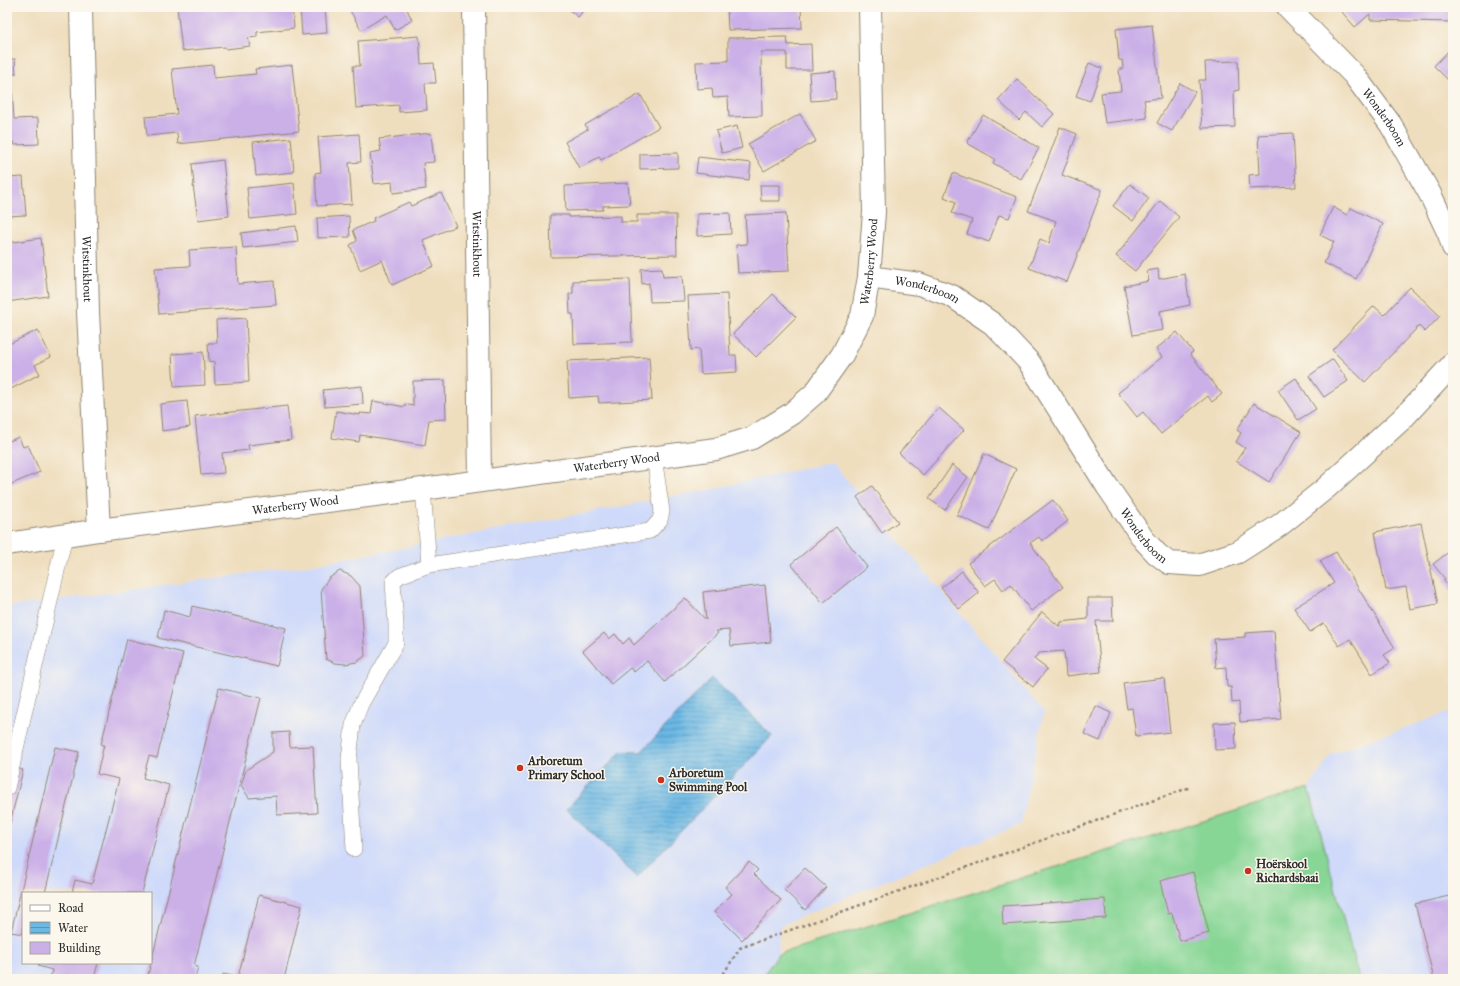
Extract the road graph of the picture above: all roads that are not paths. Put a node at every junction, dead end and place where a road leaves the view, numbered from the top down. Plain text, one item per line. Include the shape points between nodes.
1 (82, 7) edge
2 (474, 7) edge
3 (870, 7) edge
4 (1288, 7) edge
5 (1453, 247) edge
6 (869, 277) junction
7 (1453, 363) edge
8 (654, 458) junction
9 (480, 481) junction
10 (423, 489) junction
11 (99, 530) junction
12 (65, 536) junction
13 (7, 544) edge
14 (429, 565) junction
15 (7, 788) edge
16 (354, 849) dead end

1 - 11 street, Witstinkhout via 88,312
2 - 9 street, Witstinkhout
3 - 6 street, Waterberry Wood via 874,212
4 - 5 street, Wonderboom via 1354,75 1391,125 1430,194
6 - 7 street, Wonderboom via 919,284 952,296 993,324 1029,362 1144,540 1169,563 1199,565 1238,552 1280,525 1326,488 1403,418
6 - 8 street, Waterberry Wood via 862,316 842,356 815,393 791,414 752,438 716,449
8 - 9 street, Waterberry Wood
8 - 14 lane via 662,511 660,520 650,531
9 - 10 street, Waterberry Wood
10 - 11 street, Waterberry Wood
10 - 14 lane
11 - 12 street, Waterberry Wood
12 - 13 street, Waterberry Wood
12 - 15 lane
14 - 16 lane via 399,576 393,582 396,643 361,704 353,725 349,759

